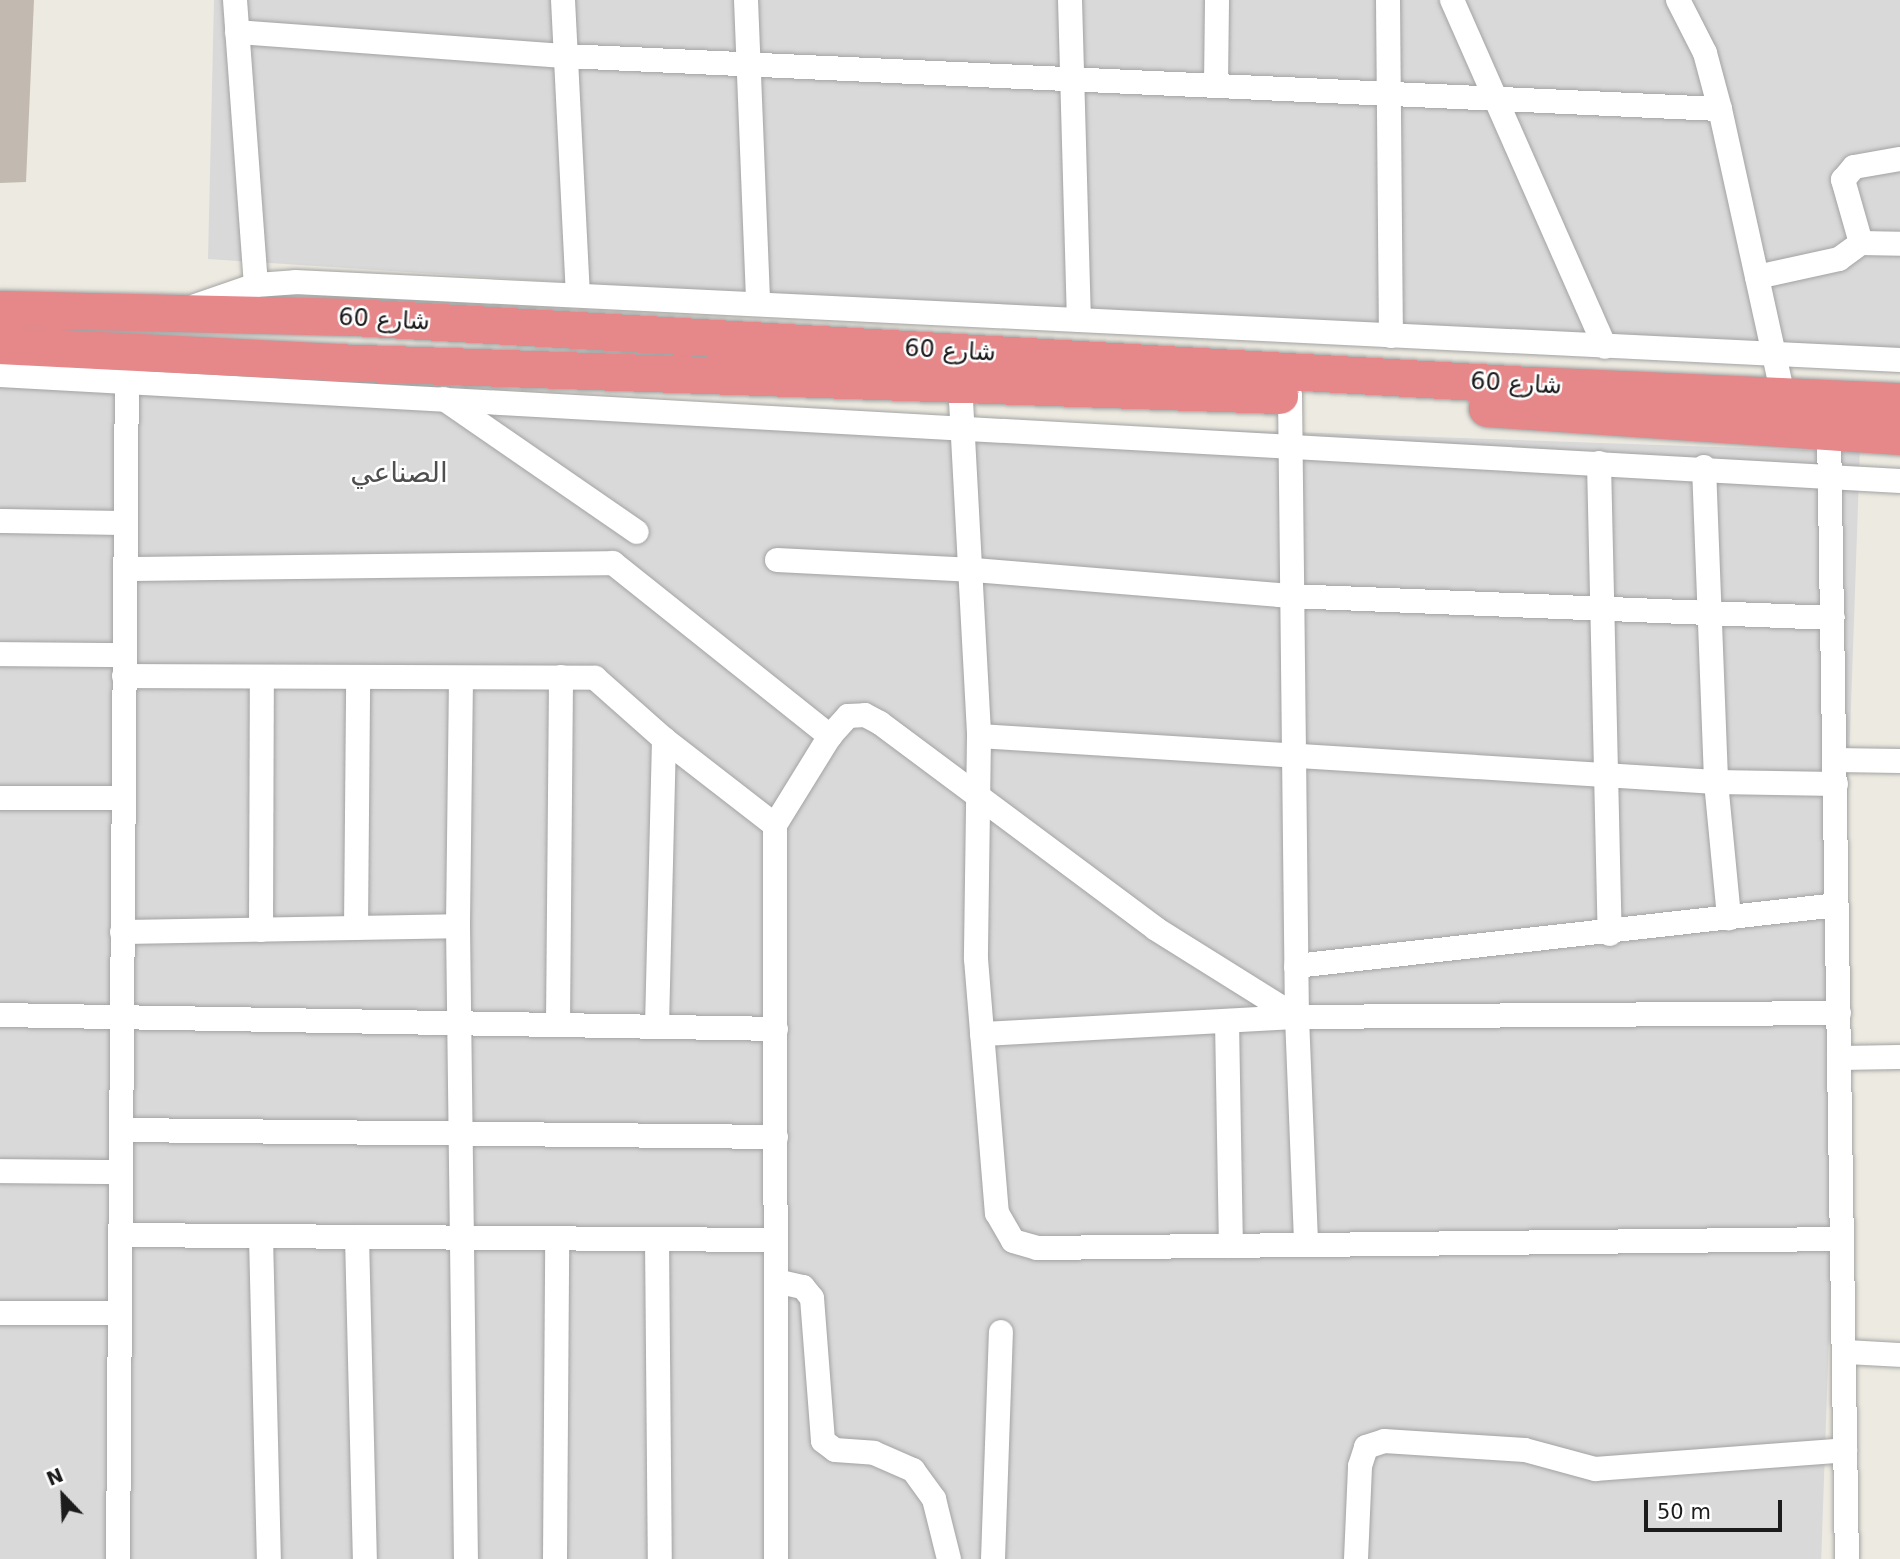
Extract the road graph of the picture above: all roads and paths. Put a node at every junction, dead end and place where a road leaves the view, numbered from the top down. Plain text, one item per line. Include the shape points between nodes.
1 (235, 0) edge
2 (563, 0) edge
3 (746, 0) edge
4 (1070, 0) edge
5 (1217, 0) edge
6 (1388, 0) edge
7 (1452, 0) edge
8 (1678, 0) edge
9 (237, 33) junction
10 (565, 56) junction
11 (749, 64) junction
12 (1073, 78) junction
13 (1216, 84) junction
14 (1391, 92) junction
15 (1497, 98) junction
16 (1720, 109) junction
17 (1900, 159) edge
18 (1861, 243) junction
19 (1900, 244) edge
20 (1757, 277) junction
21 (256, 285) junction
22 (578, 293) junction
23 (758, 303) junction
24 (0, 309) edge
25 (154, 316) junction
26 (1079, 320) junction
27 (1391, 336) junction
28 (0, 345) edge
29 (1605, 347) junction
30 (1775, 356) junction
31 (1900, 360) edge
32 (127, 365) junction
33 (0, 375) edge
34 (332, 376) junction
35 (960, 382) junction
36 (1290, 396) junction
37 (1783, 396) junction
38 (444, 398) junction
39 (1900, 401) edge
40 (962, 429) junction
41 (1829, 430) junction
42 (1900, 436) edge
43 (1290, 449) junction
44 (1599, 463) junction
45 (1704, 467) junction
46 (1828, 475) junction
47 (1900, 481) edge
48 (0, 522) edge
49 (125, 523) junction
50 (637, 532) dead end
51 (776, 560) dead end
52 (125, 569) junction
53 (974, 570) junction
54 (1289, 596) junction
55 (1604, 609) junction
56 (1710, 613) junction
57 (1833, 618) junction
58 (0, 654) edge
59 (124, 665) junction
60 (262, 677) junction
61 (358, 677) junction
62 (561, 677) junction
63 (461, 678) junction
64 (830, 736) junction
65 (979, 736) junction
66 (664, 739) junction
67 (1292, 754) junction
68 (1900, 761) edge
69 (1836, 772) junction
70 (1608, 775) junction
71 (1716, 782) junction
72 (976, 792) junction
73 (0, 798) edge
74 (124, 798) junction
75 (775, 825) junction
76 (1837, 905) junction
77 (1730, 918) junction
78 (458, 926) junction
79 (356, 928) junction
80 (261, 930) junction
81 (122, 932) junction
82 (1610, 934) junction
83 (1296, 966) junction
84 (1839, 1013) junction
85 (0, 1015) edge
86 (122, 1015) junction
87 (1297, 1017) junction
88 (461, 1021) junction
89 (1227, 1021) junction
90 (558, 1024) junction
91 (657, 1026) junction
92 (776, 1029) junction
93 (982, 1034) junction
94 (1900, 1057) edge
95 (1839, 1058) junction
96 (121, 1130) junction
97 (460, 1134) junction
98 (776, 1137) junction
99 (0, 1171) edge
100 (121, 1172) junction
101 (120, 1236) junction
102 (261, 1237) junction
103 (357, 1237) junction
104 (462, 1238) junction
105 (557, 1238) junction
106 (1842, 1238) junction
107 (657, 1239) junction
108 (776, 1240) junction
109 (1306, 1245) junction
110 (1231, 1246) junction
111 (776, 1281) junction
112 (0, 1313) edge
113 (120, 1313) junction
114 (1001, 1332) dead end
115 (1845, 1352) junction
116 (1900, 1355) edge
117 (1845, 1450) junction
118 (118, 1559) edge
119 (269, 1559) edge
120 (365, 1559) edge
121 (466, 1559) edge
122 (555, 1559) edge
123 (660, 1559) edge
124 (776, 1559) edge
125 (949, 1559) edge
126 (993, 1559) edge
127 (1356, 1559) edge
128 (1847, 1559) edge

1 - 9 street
2 - 10 street
3 - 11 street
4 - 12 street
5 - 13 street
6 - 14 street
7 - 15 street
8 - 16 street via 1705,54
9 - 10 street
9 - 21 street
10 - 11 street
10 - 22 street
11 - 12 street
11 - 23 street
12 - 13 street
12 - 26 street
13 - 14 street
14 - 15 street
14 - 27 street
15 - 16 street
15 - 29 street
16 - 20 street
17 - 18 street via 1854,167 1843,180
18 - 19 street
18 - 20 street via 1839,259
20 - 30 street
21 - 22 street via 295,282
21 - 25 street
22 - 23 street
23 - 26 street
24 - 25 highway, شارع 60
25 - 37 highway, شارع 60 via 354,317
26 - 27 street
27 - 29 street
28 - 32 highway, شارع 60
29 - 30 street
30 - 31 street
30 - 37 street
32 - 33 street
32 - 34 highway, شارع 60
32 - 49 street
34 - 35 highway, شارع 60
34 - 38 street
35 - 36 highway, شارع 60
35 - 40 street
36 - 41 highway, شارع 60
36 - 43 street
37 - 39 highway, شارع 60
38 - 40 street
38 - 50 street
40 - 43 street
40 - 53 street
41 - 42 highway, شارع 60
41 - 46 street
43 - 44 street
43 - 54 street
44 - 45 street
44 - 55 street
45 - 46 street
45 - 56 street
46 - 47 street
46 - 57 street
48 - 49 street
49 - 52 street
51 - 53 street
52 - 59 street
52 - 64 street via 613,563
53 - 54 street
53 - 65 street
54 - 55 street
54 - 67 street
55 - 56 street
55 - 70 street
56 - 57 street
56 - 71 street
57 - 69 street
58 - 59 street
59 - 60 street
59 - 74 street
60 - 61 street
60 - 80 street
61 - 63 street
61 - 79 street
62 - 63 street
62 - 66 street via 595,678
62 - 90 street
63 - 78 street
64 - 72 street via 848,716 865,715
64 - 75 street
65 - 67 street
65 - 72 street
66 - 75 street
66 - 91 street
67 - 70 street
67 - 83 street
68 - 69 street
69 - 71 street
69 - 76 street
70 - 71 street
70 - 82 street
71 - 77 street
72 - 87 street via 1156,929
72 - 93 street via 976,959
73 - 74 street
74 - 81 street
75 - 92 street
76 - 77 street
76 - 84 street
77 - 82 street
78 - 79 street
78 - 88 street
79 - 80 street
80 - 81 street
81 - 86 street
82 - 83 street
83 - 87 street
84 - 87 street
84 - 95 street
85 - 86 street
86 - 88 street
86 - 96 street
87 - 89 street
87 - 109 street
88 - 90 street
88 - 97 street
89 - 93 street
89 - 110 street
90 - 91 street
91 - 92 street
92 - 98 street
93 - 110 street via 997,1213 1013,1241 1037,1248
94 - 95 street
95 - 106 street
96 - 97 street
96 - 100 street
97 - 98 street
97 - 104 street
98 - 108 street
99 - 100 street
100 - 101 street
101 - 102 street
101 - 113 street
102 - 103 street
102 - 119 street
103 - 104 street
103 - 120 street
104 - 105 street
104 - 121 street
105 - 107 street
105 - 122 street
106 - 109 street
106 - 115 street
107 - 108 street
107 - 123 street
108 - 111 street
109 - 110 street
111 - 124 street
111 - 125 street via 803,1287 813,1298 823,1441 835,1450 874,1453 913,1471 934,1499
112 - 113 street
113 - 118 street
114 - 126 street
115 - 116 street
115 - 117 street
117 - 127 street via 1595,1469 1525,1450 1384,1441 1366,1447 1360,1465
117 - 128 street

